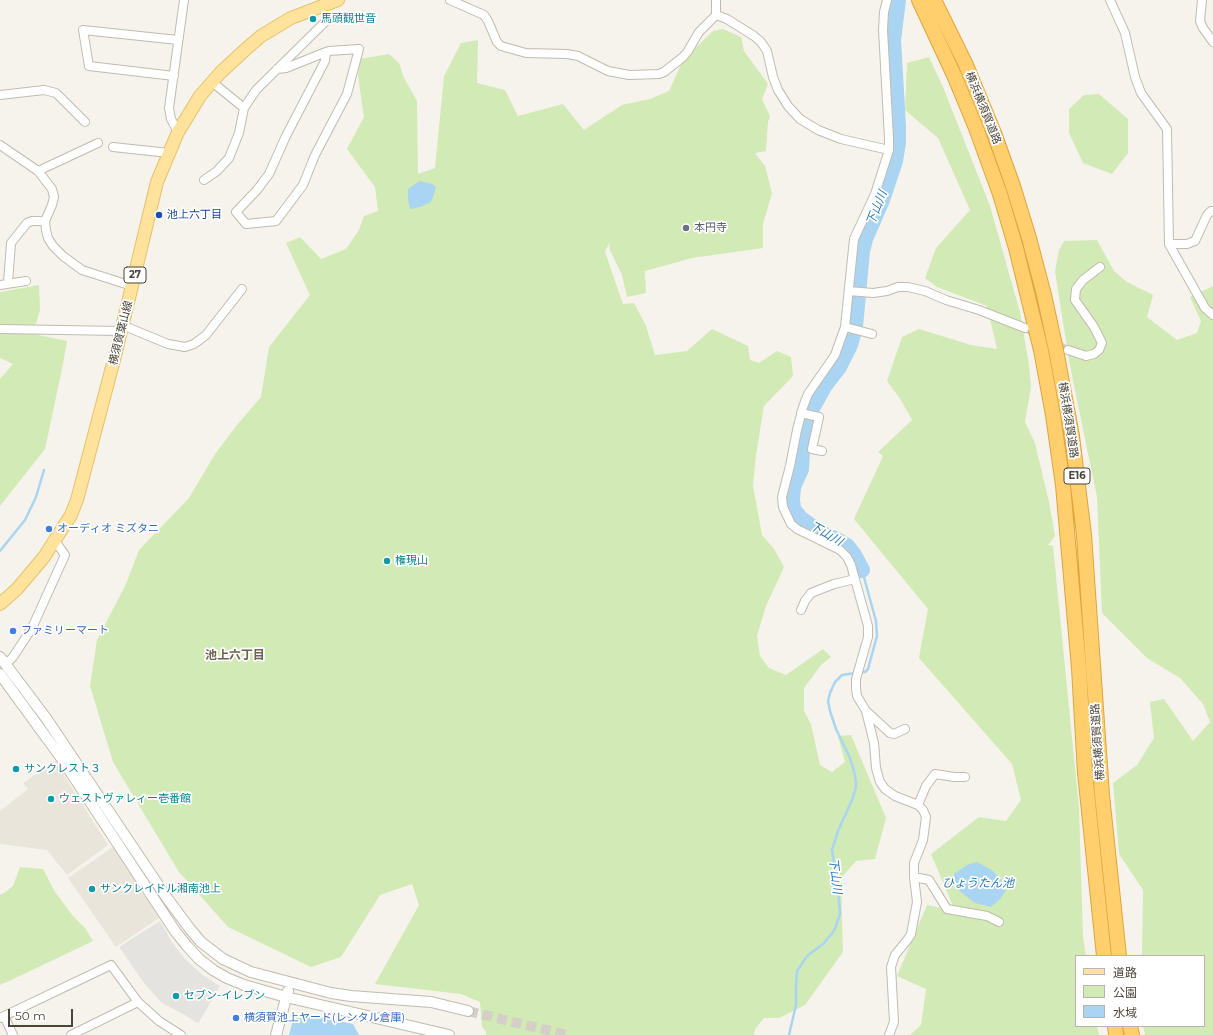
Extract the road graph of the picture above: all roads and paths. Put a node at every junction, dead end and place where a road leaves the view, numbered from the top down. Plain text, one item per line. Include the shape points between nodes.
1 (184, 0) edge
2 (338, 0) edge
3 (450, 0) edge
4 (716, 0) edge
5 (887, 0) edge
6 (919, 0) edge
7 (934, 0) edge
8 (1110, 0) edge
9 (1202, 0) edge
10 (716, 15) junction
11 (325, 22) dead end
12 (178, 40) junction
13 (1213, 42) edge
14 (326, 52) junction
15 (277, 69) junction
16 (174, 76) junction
17 (212, 82) junction
18 (0, 95) edge
19 (244, 108) junction
20 (85, 122) dead end
21 (178, 132) junction
22 (98, 143) dead end
23 (0, 145) edge
24 (113, 147) dead end
25 (888, 150) junction
26 (169, 153) junction
27 (38, 171) junction
28 (204, 180) dead end
29 (1213, 212) edge
30 (45, 221) junction
31 (1169, 244) junction
32 (1100, 267) dead end
33 (26, 281) dead end
34 (4, 284) edge
35 (132, 286) junction
36 (242, 289) dead end
37 (851, 291) junction
38 (1213, 315) edge
39 (122, 328) junction
40 (847, 328) junction
41 (1025, 328) tunnel mouth
42 (0, 329) edge
43 (872, 334) dead end
44 (1068, 350) tunnel mouth
45 (803, 413) junction
46 (822, 451) dead end
47 (55, 542) junction
48 (856, 579) junction
49 (0, 604) edge
50 (801, 610) dead end
51 (3, 661) edge
52 (0, 675) edge
53 (866, 711) junction
54 (904, 730) dead end
55 (965, 777) dead end
56 (918, 806) junction
57 (914, 877) junction
58 (999, 922) dead end
59 (1104, 955) edge
60 (1119, 955) edge
61 (290, 983) junction
62 (286, 997) junction
63 (138, 1002) junction
64 (468, 1011) tunnel mouth
65 (2, 1017) edge
66 (177, 1034) edge
67 (13, 1035) edge
68 (71, 1035) edge
69 (276, 1035) edge
70 (449, 1035) edge
71 (888, 1035) edge

1 - 12 street
2 - 17 main road, 横須賀葉山線 / 27 via 291,18 261,36
3 - 10 street via 484,15 501,46 526,53 578,56 608,71 629,75 664,72 683,57 699,32
4 - 10 street
5 - 25 street via 883,30
6 - 59 highway, 横浜横須賀道路 / E16 via 976,128 1000,194 1041,350 1063,485 1079,668 1085,773
7 - 60 highway, 横浜横須賀道路 / E16 via 966,65 1013,186 1029,238 1056,350 1072,436 1084,535 1102,795
8 - 31 street via 1125,33 1141,93 1167,129
9 - 13 street via 1200,21
10 - 25 street via 727,19 761,42 767,51 778,90 800,119 841,139
11 - 15 street
12 - 16 street
12 - 16 street via 83,30 89,66
14 - 14 street via 325,62 269,174 236,212 246,224 276,221 295,197 347,94 359,48
14 - 15 street via 286,68
15 - 19 street via 256,90
16 - 21 street via 169,108
17 - 19 street
17 - 21 main road, 横須賀葉山線 / 27 via 200,96
18 - 20 street via 44,90 56,93
19 - 28 street via 239,133 229,158
21 - 26 main road, 横須賀葉山線 / 27
22 - 27 street
23 - 27 street
24 - 26 street
25 - 37 street via 875,194 854,239
26 - 35 main road, 横須賀葉山線 / 27 via 157,182
27 - 30 street via 49,183 54,197
29 - 31 street via 1207,215 1195,241 1187,244
30 - 34 street via 32,220 27,223 11,243
30 - 35 street via 48,238 70,262 82,270
31 - 38 street via 1204,308
32 - 44 street via 1076,289 1075,300 1102,343 1099,350 1086,356
33 - 34 street
35 - 39 main road, 横須賀葉山線 / 27
36 - 39 street via 206,335 185,347 168,344
37 - 40 street
37 - 41 street via 880,292 908,287 980,310
39 - 42 street
39 - 47 main road, 横須賀葉山線 / 27 via 77,500
40 - 43 street
40 - 45 street via 835,355 808,394
45 - 46 street via 818,417 812,449
45 - 48 street via 782,497 783,507 791,524 797,529 840,550 847,557
47 - 49 main road, 横須賀葉山線 / 27 via 17,589
47 - 51 street via 65,555 32,628 13,657
48 - 50 street via 811,593
48 - 53 street via 868,626 868,637 856,679 857,696
51 - 61 street via 42,712 167,898 201,942 236,966
52 - 62 street via 62,759 187,946 199,959 227,978
53 - 54 street via 890,733
53 - 56 street via 880,782 895,796
55 - 56 street via 954,778 935,774 926,786
56 - 57 street via 926,817 926,829 915,860
57 - 58 street via 929,880 947,909 988,916
57 - 71 street via 917,902 911,934 895,955 891,967 894,1022
61 - 62 street
61 - 64 street via 332,993 431,1002
62 - 69 street
62 - 70 street
63 - 65 street via 111,965
63 - 66 street
63 - 68 street
65 - 67 street

